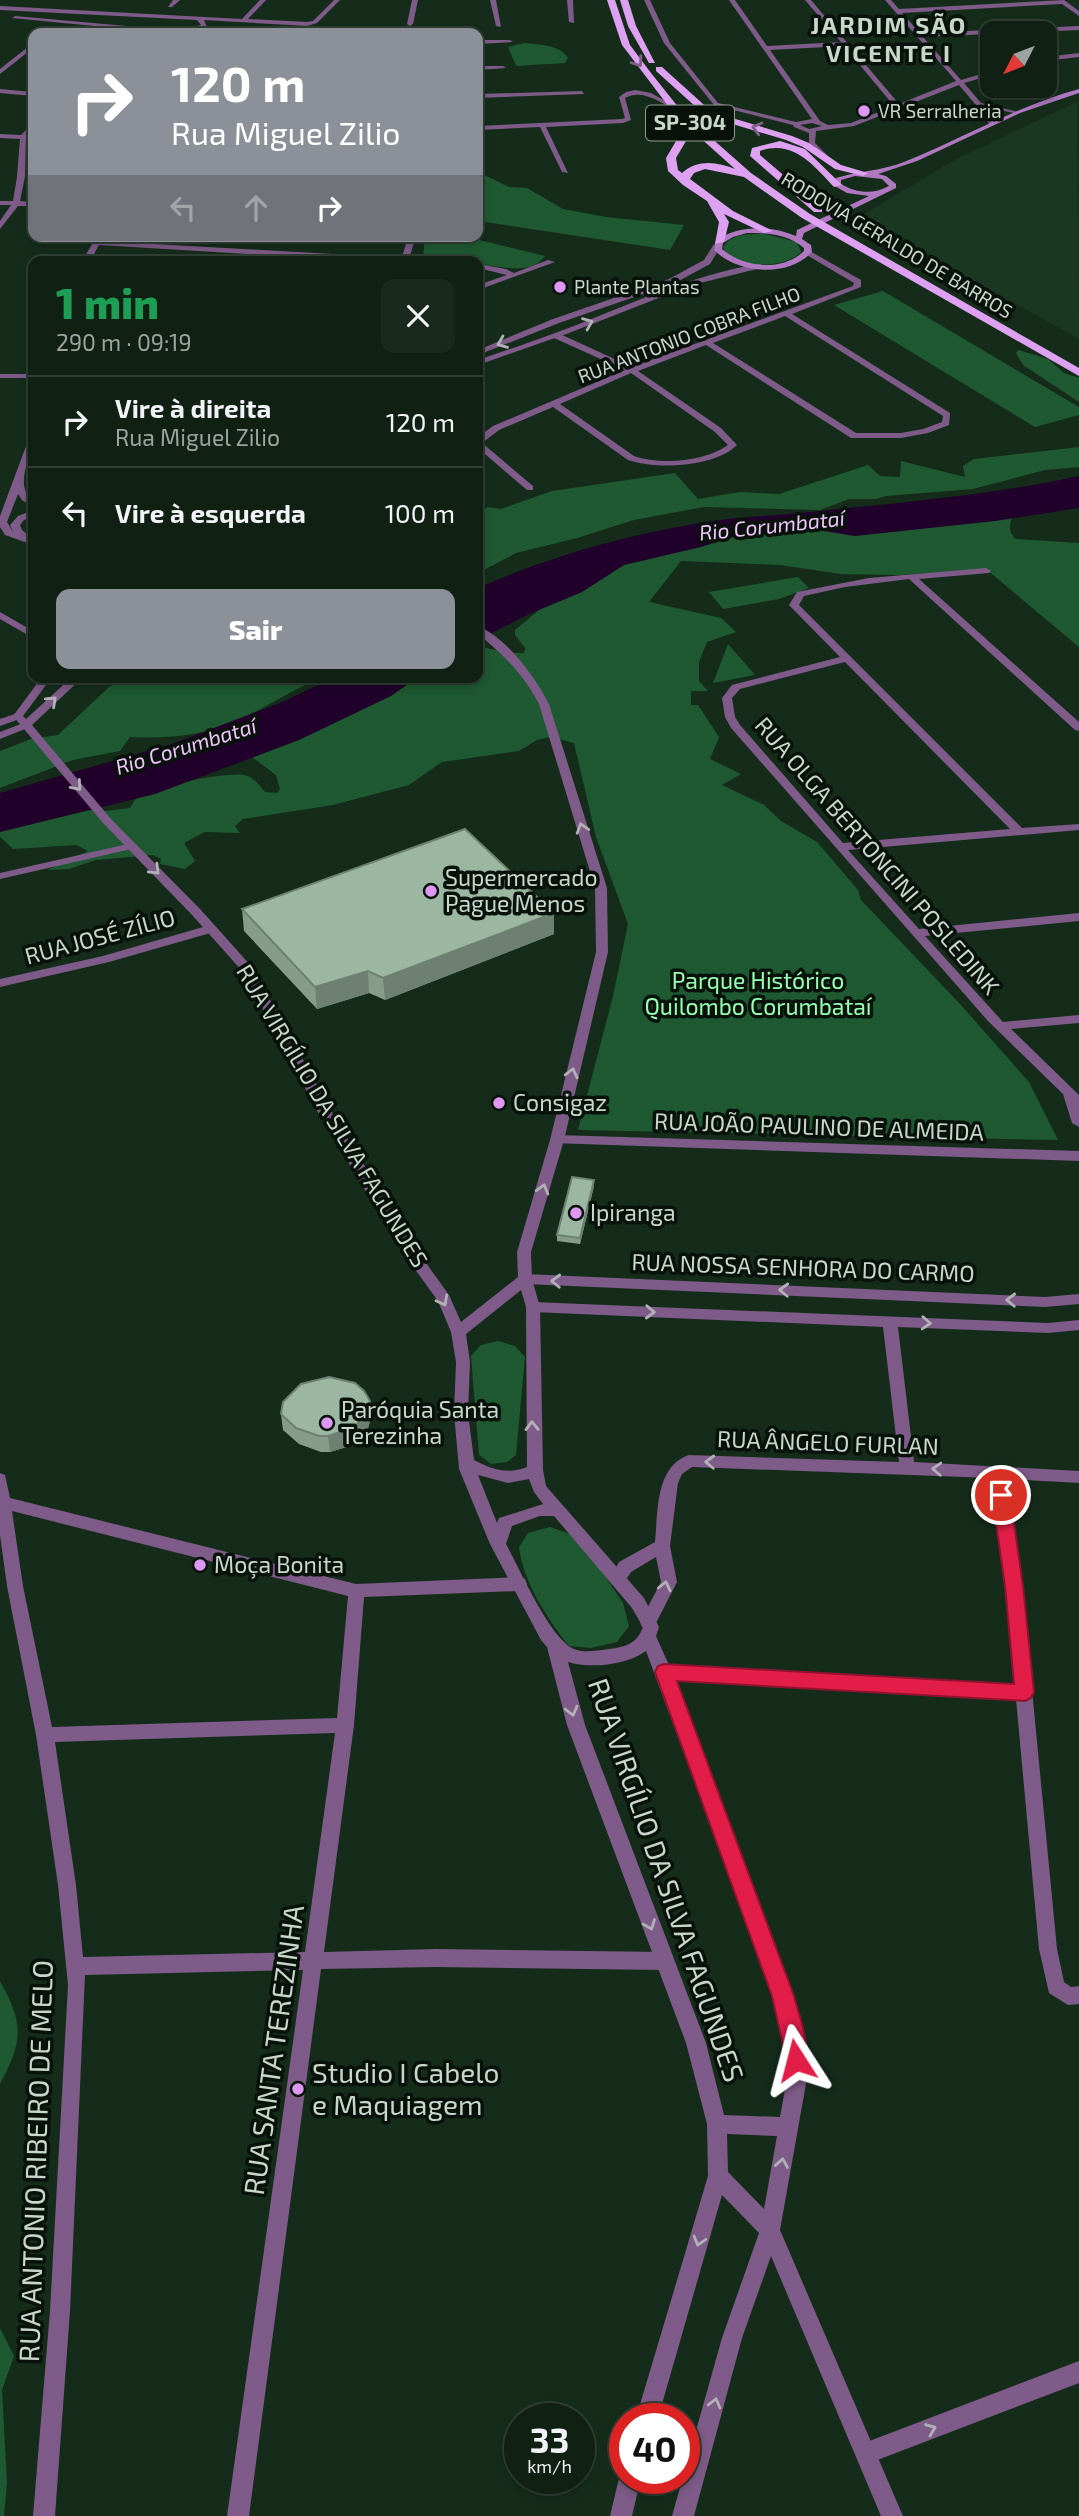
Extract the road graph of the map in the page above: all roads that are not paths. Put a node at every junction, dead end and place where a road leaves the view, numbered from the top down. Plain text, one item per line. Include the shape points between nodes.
1 (18, 0) edge
2 (177, 0) edge
3 (263, 0) edge
4 (337, 0) edge
5 (415, 0) edge
6 (493, 0) edge
7 (570, 0) edge
8 (611, 0) edge
9 (624, 0) edge
10 (647, 0) edge
11 (732, 0) edge
12 (808, 0) edge
13 (888, 0) edge
14 (1062, 1) edge
15 (85, 6) dead end
16 (170, 6) junction
17 (0, 8) edge
18 (8, 8) junction
19 (898, 11) junction
20 (78, 12) junction
21 (97, 14) junction
22 (1079, 14) edge
23 (159, 15) junction
24 (0, 16) edge
25 (183, 16) junction
26 (198, 17) junction
27 (244, 20) junction
28 (572, 22) dead end
29 (61, 23) junction
30 (272, 23) junction
31 (410, 24) dead end
32 (499, 26) dead end
33 (54, 28) dead end
34 (102, 28) edge
35 (134, 28) edge
36 (199, 28) edge
37 (266, 28) edge
38 (1079, 28) edge
39 (919, 35) junction
40 (510, 41) dead end
41 (483, 42) edge
42 (845, 44) junction
43 (766, 48) junction
44 (28, 49) edge
45 (1079, 55) edge
46 (1057, 58) edge
47 (483, 68) edge
48 (503, 68) dead end
49 (659, 69) junction
50 (0, 72) edge
51 (980, 76) edge
52 (960, 82) junction
53 (0, 91) edge
54 (582, 93) dead end
55 (28, 94) edge
56 (1079, 94) edge
57 (483, 96) edge
58 (979, 104) junction
59 (897, 106) junction
60 (677, 111) junction
61 (1017, 113) junction
62 (817, 122) junction
63 (991, 123) junction
64 (797, 124) junction
65 (542, 125) junction
66 (826, 127) junction
67 (483, 128) edge
68 (28, 131) edge
69 (813, 131) junction
70 (0, 136) edge
71 (23, 137) junction
72 (826, 157) junction
73 (913, 170) dead end
74 (566, 172) dead end
75 (866, 174) junction
76 (902, 176) dead end
77 (892, 182) junction
78 (686, 183) junction
79 (839, 187) junction
80 (882, 192) junction
81 (711, 201) junction
82 (0, 203) edge
83 (16, 203) junction
84 (789, 203) junction
85 (28, 204) edge
86 (819, 211) junction
87 (0, 227) edge
88 (772, 231) junction
89 (799, 238) junction
90 (855, 239) junction
91 (128, 242) edge
92 (718, 244) junction
93 (808, 252) junction
94 (334, 256) edge
95 (551, 262) dead end
96 (758, 266) junction
97 (483, 267) edge
98 (514, 276) junction
99 (483, 286) edge
100 (787, 314) junction
101 (557, 336) junction
102 (709, 343) junction
103 (483, 351) edge
104 (483, 361) edge
105 (1079, 361) edge
106 (632, 370) junction
107 (1079, 373) edge
108 (0, 376) edge
109 (28, 376) edge
110 (554, 404) junction
111 (483, 439) edge
112 (483, 447) edge
113 (28, 461) edge
114 (20, 478) junction
115 (28, 486) edge
116 (530, 488) dead end
117 (20, 495) junction
118 (28, 501) edge
119 (28, 515) edge
120 (28, 538) edge
121 (28, 539) edge
122 (986, 571) dead end
123 (912, 577) junction
124 (0, 615) edge
125 (28, 632) edge
126 (483, 633) edge
127 (845, 659) junction
128 (43, 683) edge
129 (72, 683) edge
130 (18, 716) junction
131 (0, 723) edge
132 (26, 725) junction
133 (1079, 728) edge
134 (0, 736) edge
135 (1079, 827) edge
136 (1019, 832) junction
137 (132, 846) junction
138 (840, 847) junction
139 (0, 876) edge
140 (1079, 917) edge
141 (210, 929) junction
142 (917, 933) junction
143 (0, 983) edge
144 (1079, 1019) edge
145 (1000, 1026) junction
146 (1074, 1098) edge
147 (1079, 1123) edge
148 (557, 1140) junction
149 (1079, 1156) edge
150 (525, 1279) junction
151 (1079, 1299) edge
152 (533, 1307) junction
153 (890, 1321) junction
154 (1079, 1325) edge
155 (458, 1332) junction
156 (466, 1462) junction
157 (907, 1468) junction
158 (535, 1471) junction
159 (998, 1472) junction
160 (1079, 1477) edge
161 (0, 1479) edge
162 (2, 1504) edge
163 (558, 1510) junction
164 (498, 1544) junction
165 (662, 1546) junction
166 (618, 1578) junction
167 (519, 1584) junction
168 (356, 1591) junction
169 (648, 1630) junction
170 (555, 1645) junction
171 (664, 1672) junction
172 (1025, 1692) junction
173 (345, 1725) junction
174 (45, 1735) junction
175 (314, 1961) junction
176 (664, 1961) junction
177 (75, 1966) junction
178 (1074, 1996) edge
179 (717, 2124) junction
180 (788, 2127) junction
181 (718, 2176) junction
182 (770, 2230) junction
183 (1079, 2372) edge
184 (651, 2403) edge
185 (867, 2453) junction
186 (626, 2494) edge
187 (44, 2516) edge
188 (238, 2516) edge
189 (621, 2516) edge
190 (683, 2516) edge
191 (892, 2516) edge

1 - 18 street
2 - 16 street
3 - 27 street
4 - 30 street via 315,22
5 - 31 street
6 - 32 street
7 - 28 street
8 -> 60 highway, RODOVIA GERALDO DE BARROS / SP-304 via 626,45
9 - 49 highway, RODOVIA GERALDO DE BARROS / SP-304 via 632,26
10 - 64 street via 667,43 716,104
11 - 43 street
12 - 42 street
13 - 19 street
14 - 19 street
14 - 22 street
15 - 20 street
16 - 23 street
16 - 25 street
17 - 18 street
18 - 20 street
19 - 39 street
20 - 21 street
21 - 23 street
21 - 29 street via 101,22
23 - 25 street
23 - 35 street via 136,22
24 - 29 street
25 - 26 street
26 - 27 street
26 - 36 street via 205,26
27 - 30 street
29 - 33 street
29 - 34 street
30 - 37 street
38 - 39 street
39 - 52 street
40 - 41 street
42 - 43 street
42 - 59 street
43 - 62 street
44 - 50 street
45 - 46 street
47 - 48 street
72 -> 49 highway via 774,132 709,114
49 - 86 highway, RODOVIA GERALDO DE BARROS / SP-304 via 712,129 758,169
51 - 52 street
52 - 58 street
52 - 59 street
53 - 55 street
54 - 57 street
56 - 61 main road
56 - 73 main road
58 - 61 street
58 - 63 street
59 - 66 street via 852,125
60 - 65 street via 652,96 628,93 622,97 626,120
60 - 78 highway via 684,136 670,164
60 - 84 highway, RODOVIA GERALDO DE BARROS / SP-304 via 748,175
61 - 63 main road
62 - 64 street
62 - 66 street
63 - 75 main road via 894,170
64 - 69 street via 799,129
65 - 67 street
65 - 74 street
66 - 69 street
68 - 71 street
69 - 72 street via 812,143
70 - 71 street
71 - 83 street
72 - 75 highway via 838,167
75 - 77 main road
75 - 79 main road via 842,177 836,182
76 - 77 main road
77 - 80 main road via 890,189
78 - 81 highway
78 - 84 highway via 685,176 694,168 718,166
79 - 80 main road via 857,193
79 - 86 highway via 801,149 774,144 755,150 755,156
79 - 88 main road via 847,202
80 - 89 main road via 800,232
81 - 88 highway via 742,221
81 - 92 highway via 723,222
82 - 83 street
83 - 85 street
83 - 87 street
84 - 90 highway, RODOVIA GERALDO DE BARROS / SP-304
86 - 90 highway, RODOVIA GERALDO DE BARROS / SP-304
88 - 89 main road
88 - 92 main road via 738,233
89 - 93 main road
90 - 105 highway, RODOVIA GERALDO DE BARROS / SP-304
90 - 107 highway, RODOVIA GERALDO DE BARROS / SP-304
91 - 94 street
92 - 96 main road via 728,258
92 -> 103 street via 707,262 672,281
93 - 96 main road via 791,263
93 - 100 street, RUA ANTONIO COBRA FILHO via 847,274 858,282 857,287
95 - 98 street
101 -> 96 street via 693,280
97 - 98 street
98 - 99 street
100 - 102 street, RUA ANTONIO COBRA FILHO
100 - 102 street via 947,415 946,423 908,433 854,436
101 - 104 street
101 - 106 street
102 - 106 street, RUA ANTONIO COBRA FILHO
106 - 110 street, RUA ANTONIO COBRA FILHO
106 - 110 street via 718,430 733,445 730,449 665,464 643,463
108 - 109 street
110 - 111 street, RUA ANTONIO COBRA FILHO via 496,428
112 - 116 street
113 - 114 street
114 - 117 street
114 - 121 street via 2,522 8,533
115 - 117 street
117 - 118 street
119 - 120 street via 15,525
122 - 123 street
123 - 127 street via 796,596 795,608
123 - 133 street
124 - 125 street
148 -> 126 street via 602,952 601,888 544,704 519,663
127 - 136 street
127 - 138 street, RUA OLGA BERTONCINI POSLEDINK via 736,687 727,698 735,726
128 - 130 street
132 -> 129 street
130 - 131 street
130 - 132 street, RUA VIRGÍLIO DA SILVA FAGUNDES
132 - 134 street
132 -> 137 street, RUA VIRGÍLIO DA SILVA FAGUNDES
135 - 136 street
136 - 138 street
137 - 139 street
137 -> 141 street, RUA VIRGÍLIO DA SILVA FAGUNDES
138 - 142 street, RUA OLGA BERTONCINI POSLEDINK
140 - 142 street
141 - 143 street, RUA JOSÉ ZÍLIO
141 -> 155 street, RUA VIRGÍLIO DA SILVA FAGUNDES via 248,971 327,1116 444,1299
142 - 145 street, RUA OLGA BERTONCINI POSLEDINK
144 - 145 street
145 - 146 street, RUA OLGA BERTONCINI POSLEDINK
146 - 147 street
148 - 149 street, RUA JOÃO PAULINO DE ALMEIDA
150 -> 148 street via 524,1252
151 -> 150 street, RUA NOSSA SENHORA DO CARMO via 1045,1302
150 - 152 street
150 - 155 street
152 -> 153 street
158 -> 152 street
153 -> 154 street via 1048,1328
153 - 157 street
155 - 156 street, RUA VIRGÍLIO DA SILVA FAGUNDES
156 - 158 street via 502,1478
156 - 164 street, RUA VIRGÍLIO DA SILVA FAGUNDES
159 -> 157 street, RUA ÂNGELO FURLAN
157 -> 165 street, RUA ÂNGELO FURLAN via 689,1461 676,1469 670,1483
158 - 163 street via 539,1488
159 - 160 street, RUA ÂNGELO FURLAN
159 - 172 street
161 - 162 street, RUA ANTONIO RIBEIRO DE MELO
162 - 168 street
162 - 174 street, RUA ANTONIO RIBEIRO DE MELO
163 - 164 street via 540,1510 505,1522
163 - 166 street
164 - 167 street, RUA VIRGÍLIO DA SILVA FAGUNDES
165 - 166 street via 625,1567
169 -> 165 street via 669,1582
166 - 169 street via 638,1603
167 - 168 street
167 - 170 street, RUA VIRGÍLIO DA SILVA FAGUNDES
168 - 173 street, RUA SANTA TEREZINHA
169 - 170 street via 640,1648 622,1656 575,1658
169 - 171 street
170 -> 176 street, RUA VIRGÍLIO DA SILVA FAGUNDES via 576,1725
171 - 172 street
171 - 180 street via 783,1996 797,2078
172 - 178 street via 1048,1949 1056,1987
173 - 174 street
173 - 175 street, RUA SANTA TEREZINHA
174 - 177 street, RUA ANTONIO RIBEIRO DE MELO
175 - 176 street
175 - 177 street
175 - 188 street, RUA SANTA TEREZINHA
176 - 179 street, RUA VIRGÍLIO DA SILVA FAGUNDES via 696,2043
177 - 187 street, RUA ANTONIO RIBEIRO DE MELO via 60,2311
179 - 180 street
179 - 181 street, RUA VIRGÍLIO DA SILVA FAGUNDES
182 -> 180 street
181 - 182 street
181 -> 184 street, RUA VIRGÍLIO DA SILVA FAGUNDES
182 - 185 street
190 -> 182 street via 732,2338
185 -> 183 street
185 - 191 street
186 - 189 street

